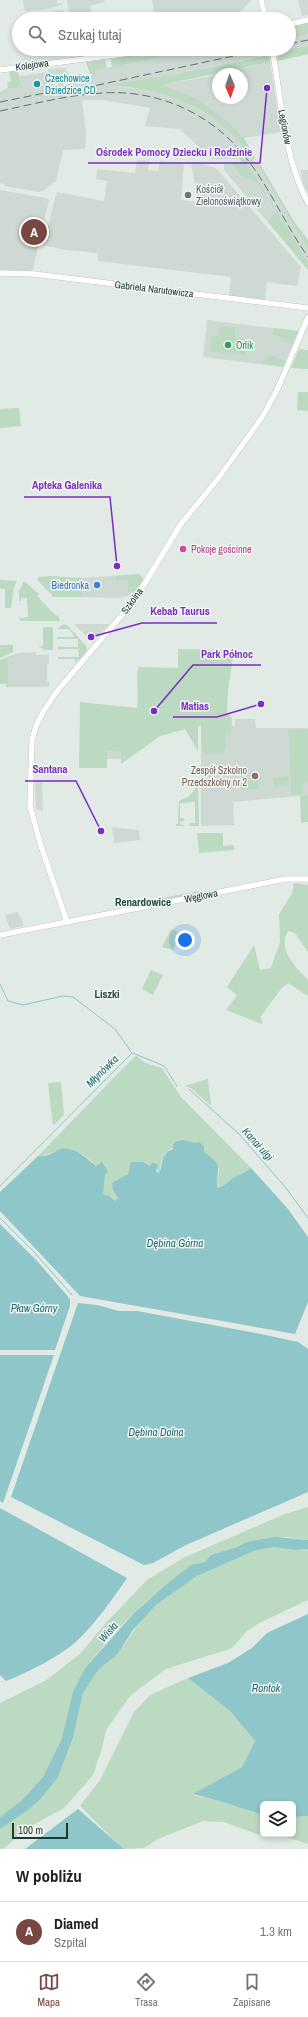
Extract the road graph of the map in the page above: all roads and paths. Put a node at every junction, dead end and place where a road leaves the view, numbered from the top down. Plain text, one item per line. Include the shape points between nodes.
1 (261, 0) edge
2 (264, 12) edge
3 (308, 20) edge
4 (296, 23) edge
5 (107, 56) edge
6 (273, 56) edge
7 (0, 70) edge
8 (308, 202) edge
9 (0, 272) edge
10 (308, 308) edge
11 (308, 317) edge
12 (308, 879) edge
13 (67, 922) junction
14 (0, 935) edge

1 - 2 street
3 - 4 street
5 - 7 street, Kolejowa
6 - 8 street, Legionów via 286,138 300,186
9 - 10 street, Gabriela Narutowicza
11 - 13 street, Szkolna via 265,412 220,476 181,524 134,601 57,691 36,726 32,740 30,806
12 - 13 street, Węglowa via 286,879
13 - 14 street, Węglowa

